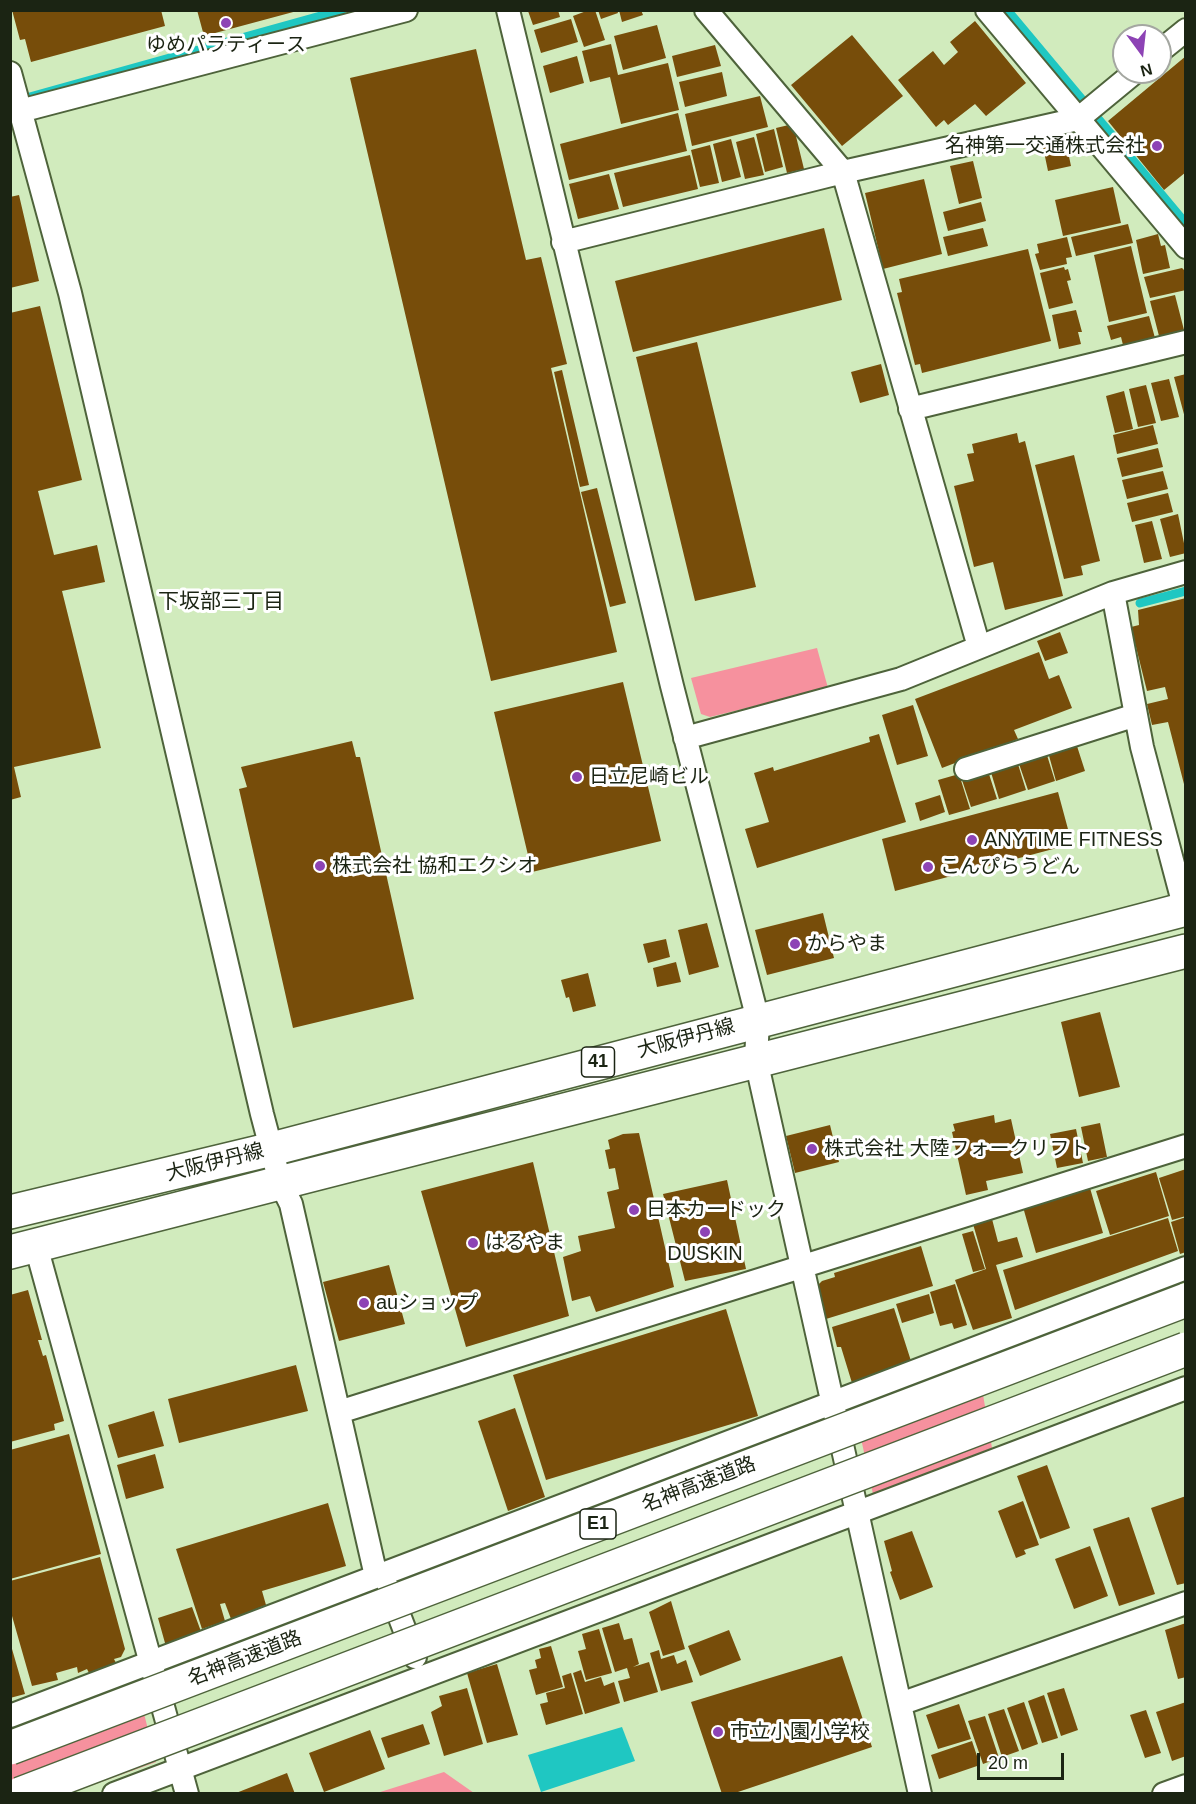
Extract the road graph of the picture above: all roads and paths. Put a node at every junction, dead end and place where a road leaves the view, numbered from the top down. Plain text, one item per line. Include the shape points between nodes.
1 (406, 10) edge
2 (508, 10) edge
3 (706, 10) edge
4 (987, 10) edge
5 (1185, 30) edge
6 (1172, 41) edge
7 (10, 74) edge
8 (1120, 84) edge
9 (20, 111) junction
10 (1078, 119) junction
11 (843, 172) junction
12 (563, 242) junction
13 (1185, 247) edge
14 (1185, 342) edge
15 (910, 409) junction
16 (1185, 572) edge
17 (1113, 593) junction
18 (979, 647) junction
19 (1136, 715) junction
20 (685, 738) junction
21 (966, 769) dead end
22 (1185, 910) edge
23 (1185, 951) edge
24 (758, 1020) junction
25 (756, 1060) junction
26 (1185, 1146) edge
27 (272, 1149) junction
28 (280, 1182) junction
29 (10, 1212) edge
30 (23, 1249) edge
31 (802, 1266) junction
32 (1185, 1268) edge
33 (1185, 1300) edge
34 (1185, 1349) edge
35 (1185, 1388) edge
36 (831, 1401) junction
37 (339, 1412) junction
38 (857, 1513) junction
39 (380, 1575) junction
40 (1185, 1603) edge
41 (151, 1663) junction
42 (422, 1675) junction
43 (900, 1704) junction
44 (10, 1716) edge
45 (10, 1748) edge
46 (180, 1768) junction
47 (1185, 1786) edge
48 (20, 1794) edge
49 (114, 1794) edge
50 (187, 1794) edge
51 (920, 1794) edge
52 (1164, 1794) edge

1 - 9 street
2 - 12 street
3 - 11 street
4 - 10 street
5 - 6 street
7 - 9 street
8 - 10 street
9 - 27 street via 70,293
10 - 11 street
10 - 13 street
11 - 12 street
11 - 15 street
12 - 20 street
14 - 15 street
15 - 18 street
16 - 17 street
17 - 18 street
17 - 19 street
18 - 20 street via 901,679
19 - 21 street
19 - 22 street
20 - 24 street
22 - 24 main road, 大阪伊丹線 / 41
23 - 25 main road, 大阪伊丹線 / 41
24 - 25 street
24 - 27 main road, 大阪伊丹線 / 41
25 - 28 main road, 大阪伊丹線 / 41
25 - 31 street
26 - 31 street
27 - 28 street
27 - 29 main road, 大阪伊丹線 / 41
28 - 30 main road, 大阪伊丹線 / 41
28 - 37 street via 291,1204
30 - 41 street
31 - 36 street
31 - 37 street
32 - 36 street
33 - 45 main road, 名神高速道路 / E1, bridge
34 - 48 main road, E1, bridge
35 - 38 street
36 - 38 street
36 - 39 street
37 - 39 street
38 - 42 street
38 - 43 street
39 - 41 street
39 - 42 street
40 - 43 street
41 - 44 street
41 - 46 street
42 - 46 street
43 - 51 street
46 - 49 street
46 - 50 street
47 - 52 street

